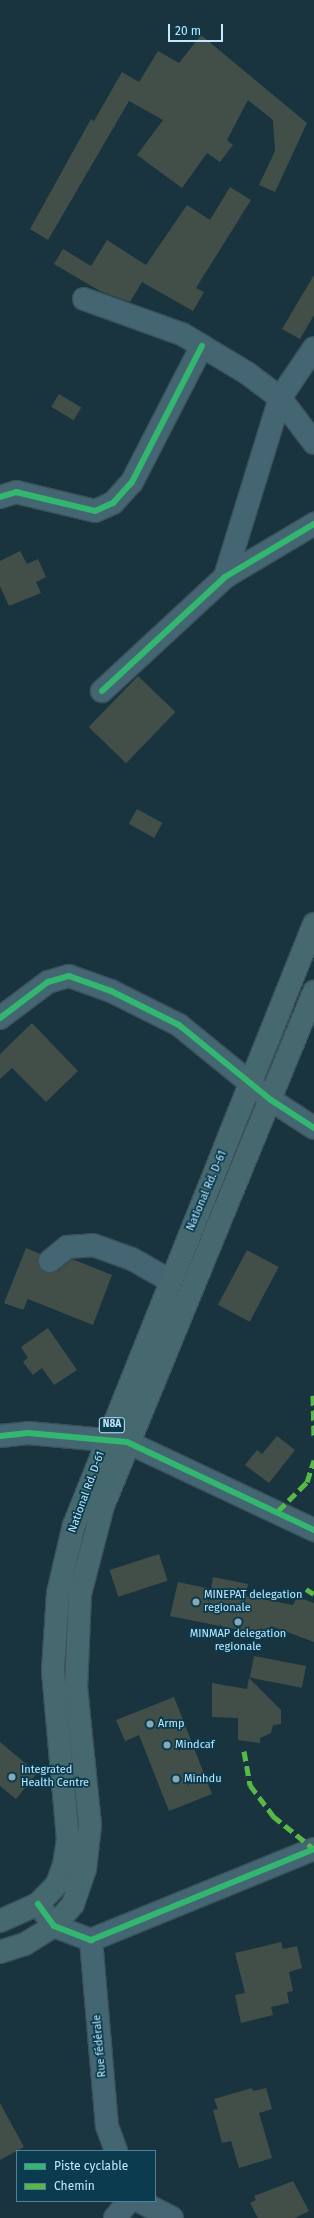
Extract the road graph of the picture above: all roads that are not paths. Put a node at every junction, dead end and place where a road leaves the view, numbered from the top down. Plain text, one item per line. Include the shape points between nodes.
1 (84, 299) dead end
2 (202, 346) junction
3 (314, 348) edge
4 (280, 398) junction
5 (314, 443) edge
6 (0, 497) edge
7 (314, 524) edge
8 (225, 577) junction
9 (102, 691) dead end
10 (314, 924) edge
11 (314, 992) edge
12 (0, 1018) edge
13 (252, 1084) junction
14 (271, 1100) junction
15 (314, 1128) edge
16 (50, 1261) dead end
17 (169, 1280) junction
18 (0, 1436) edge
19 (117, 1440) junction
20 (314, 1530) edge
21 (314, 1849) edge
22 (38, 1904) junction
23 (0, 1921) edge
24 (54, 1926) junction
25 (91, 1940) junction
26 (0, 1952) edge
27 (116, 2150) edge
28 (128, 2202) edge
29 (141, 2202) edge
30 (115, 2218) edge
31 (172, 2218) edge

1 - 2 street via 150,321
2 - 4 street
2 - 6 street via 132,482 113,503 95,511 16,492
3 - 4 street
4 - 5 street
4 - 8 street
7 - 8 street
8 - 9 street
10 - 13 highway, National Rd. D-61 / N8A
11 - 14 highway, National Rd. D-61 / N8A
12 - 13 street via 48,982 69,976 110,990 179,1025
13 - 14 street
13 - 17 highway, National Rd. D-61 / N8A
14 - 15 street
14 - 19 highway, National Rd. D-61 / N8A
16 - 17 street via 67,1247 93,1246 132,1259
17 - 19 highway, National Rd. D-61 / N8A
18 - 19 street via 28,1433
19 - 20 street
19 - 22 highway, National Rd. D-61 / N8A via 74,1525 58,1593 53,1672 68,1839 57,1884
19 - 24 highway, National Rd. D-61 / N8A via 80,1594 76,1688 90,1825 85,1869 73,1904
21 - 25 street
22 - 23 highway, National Rd. D-61 / N8A
22 - 24 street
24 - 25 street
24 - 26 highway, National Rd. D-61 / N8A via 25,1944
25 - 27 street, Rue fédérale via 107,2126
28 - 30 street
29 - 31 street

